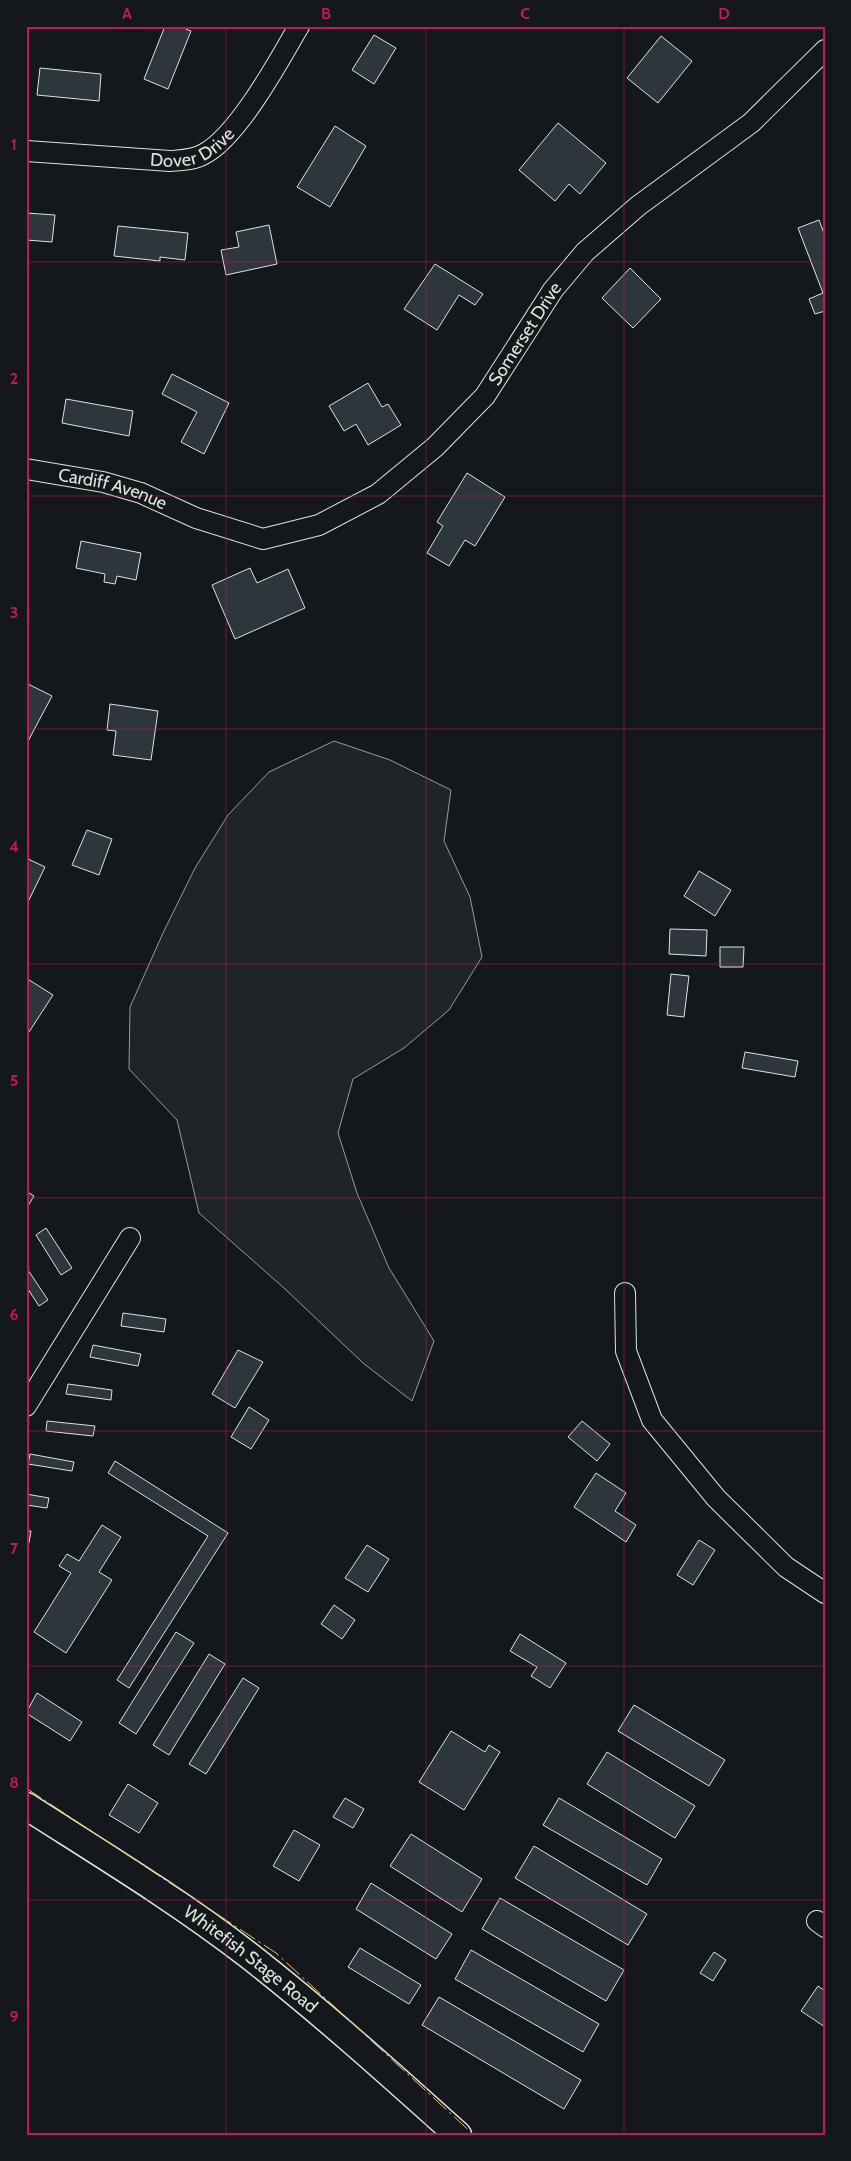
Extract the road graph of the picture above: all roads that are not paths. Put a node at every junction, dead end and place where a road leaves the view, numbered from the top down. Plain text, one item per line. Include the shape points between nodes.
1 (299, 26) edge
2 (825, 50) edge
3 (26, 151) edge
4 (26, 469) edge
5 (196, 518) joint
6 (130, 1238) dead end
7 (625, 1293) dead end
8 (26, 1406) edge
9 (825, 1593) edge
10 (26, 1806) edge
11 (458, 2135) edge

1 - 3 street, Dover Drive via 228,134 202,155 170,161
2 - 5 street, Somerset Drive via 751,123 638,206 585,252 553,290 485,396 435,447 378,494 319,525 263,539
4 - 5 street, Cardiff Avenue via 103,482 141,493
6 - 8 street
7 - 9 street via 626,1351 652,1420 716,1498 786,1567
10 - 11 main road, Whitefish Stage Road via 170,1899 247,1954 319,2012

